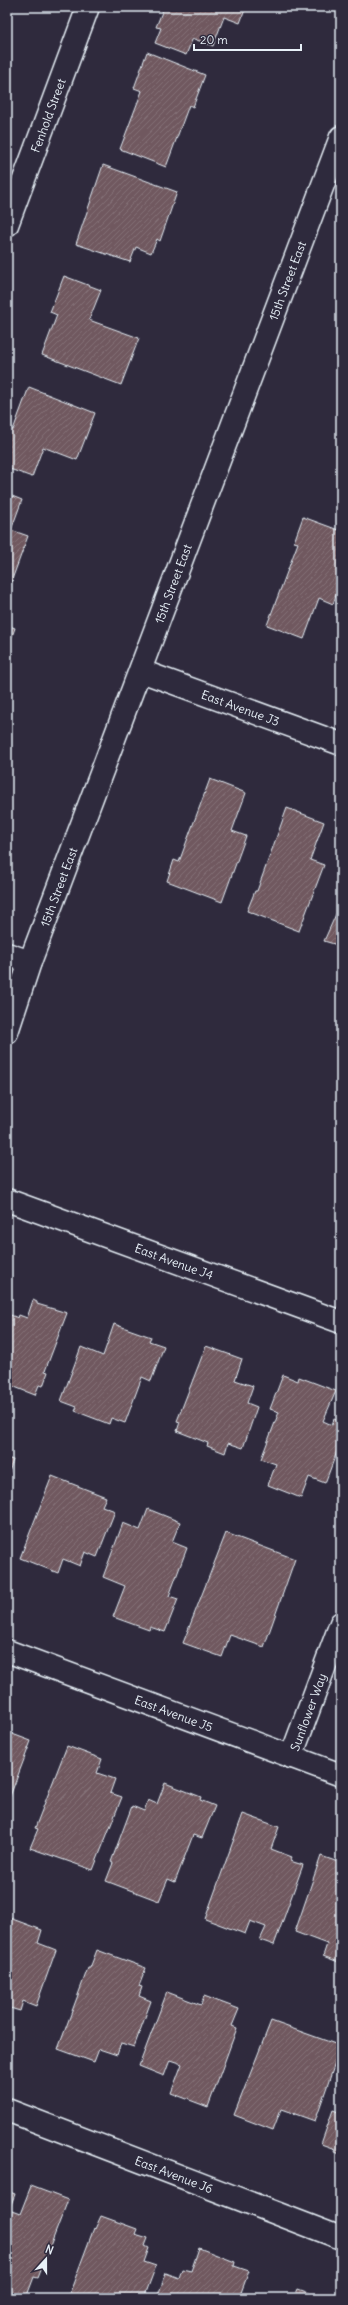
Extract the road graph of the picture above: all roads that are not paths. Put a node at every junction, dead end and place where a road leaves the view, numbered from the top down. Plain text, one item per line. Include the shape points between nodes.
1 (88, 7) edge
2 (339, 146) edge
3 (7, 225) edge
4 (141, 671) junction
5 (341, 744) edge
6 (7, 954) edge
7 (30, 962) junction
8 (7, 1032) edge
9 (7, 1200) edge
10 (341, 1322) edge
11 (341, 1623) edge
12 (7, 1651) edge
13 (292, 1757) junction
14 (341, 1775) edge
15 (7, 2110) edge
16 (341, 2238) edge

1 - 3 street, Fenhold Street
2 - 4 street, 15th Street East
4 - 5 street, East Avenue J3
4 - 7 street, 15th Street East
6 - 7 street
7 - 8 street, 15th Street East
9 - 10 street, East Avenue J4
11 - 13 street, Sunflower Way
12 - 13 street, East Avenue J5
13 - 14 street, East Avenue J5
15 - 16 street, East Avenue J6

